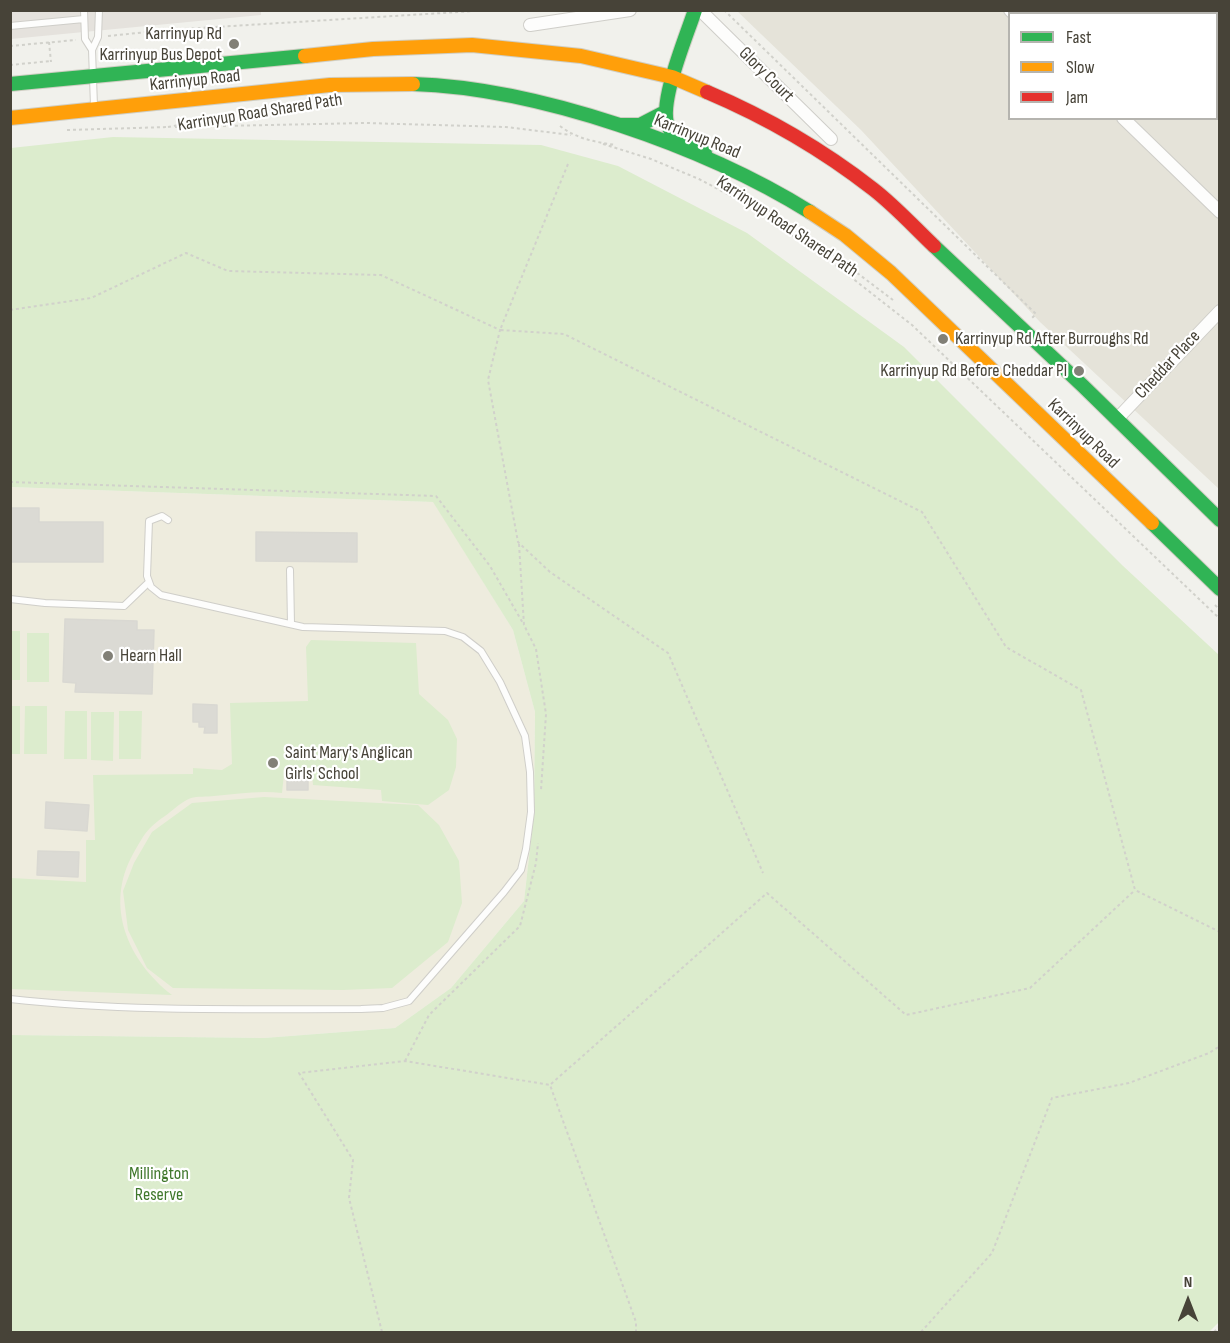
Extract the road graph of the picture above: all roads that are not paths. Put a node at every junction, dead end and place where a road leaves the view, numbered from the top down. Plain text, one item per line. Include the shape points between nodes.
1 (84, 10) edge
2 (99, 10) edge
3 (630, 10) edge
4 (695, 10) edge
5 (700, 10) edge
6 (84, 19) junction
7 (530, 25) dead end
8 (10, 26) edge
9 (92, 50) junction
10 (92, 76) junction
11 (672, 77) junction
12 (10, 84) edge
13 (95, 109) junction
14 (665, 112) junction
15 (10, 118) edge
16 (1125, 120) edge
17 (614, 124) junction
18 (831, 139) dead end
19 (713, 160) junction
20 (1220, 212) edge
21 (1220, 311) edge
22 (1117, 419) junction
23 (168, 520) dead end
24 (1220, 520) edge
25 (290, 570) dead end
26 (149, 582) junction
27 (1220, 589) edge
28 (10, 599) edge
29 (291, 624) junction
30 (10, 999) edge

1 - 6 lane
2 - 9 lane via 98,37
3 - 7 street
4 - 11 main road
5 - 18 street, Glory Court
6 - 8 lane
6 - 9 lane via 85,39
9 - 10 lane
10 - 11 main road, Karrinyup Road via 372,49 472,45 581,56
10 - 12 main road, Karrinyup Road
10 - 13 lane
11 - 14 main road
11 - 22 main road, Karrinyup Road via 768,120 874,190
13 - 15 main road, Karrinyup Road
13 - 17 main road, Karrinyup Road via 377,84 478,90
14 - 17 main road via 640,125
14 - 19 main road via 673,132
16 - 20 street
17 - 19 main road, Karrinyup Road
19 - 27 main road, Karrinyup Road via 802,207 845,235 891,273
21 - 22 street, Cheddar Place
22 - 24 main road, Karrinyup Road
23 - 26 lane via 162,516 149,521
25 - 29 lane
26 - 28 lane via 124,606
26 - 29 lane via 161,595
29 - 30 lane via 445,631 463,637 481,651 525,736 531,812 521,870 409,1001 383,1008 164,1009

